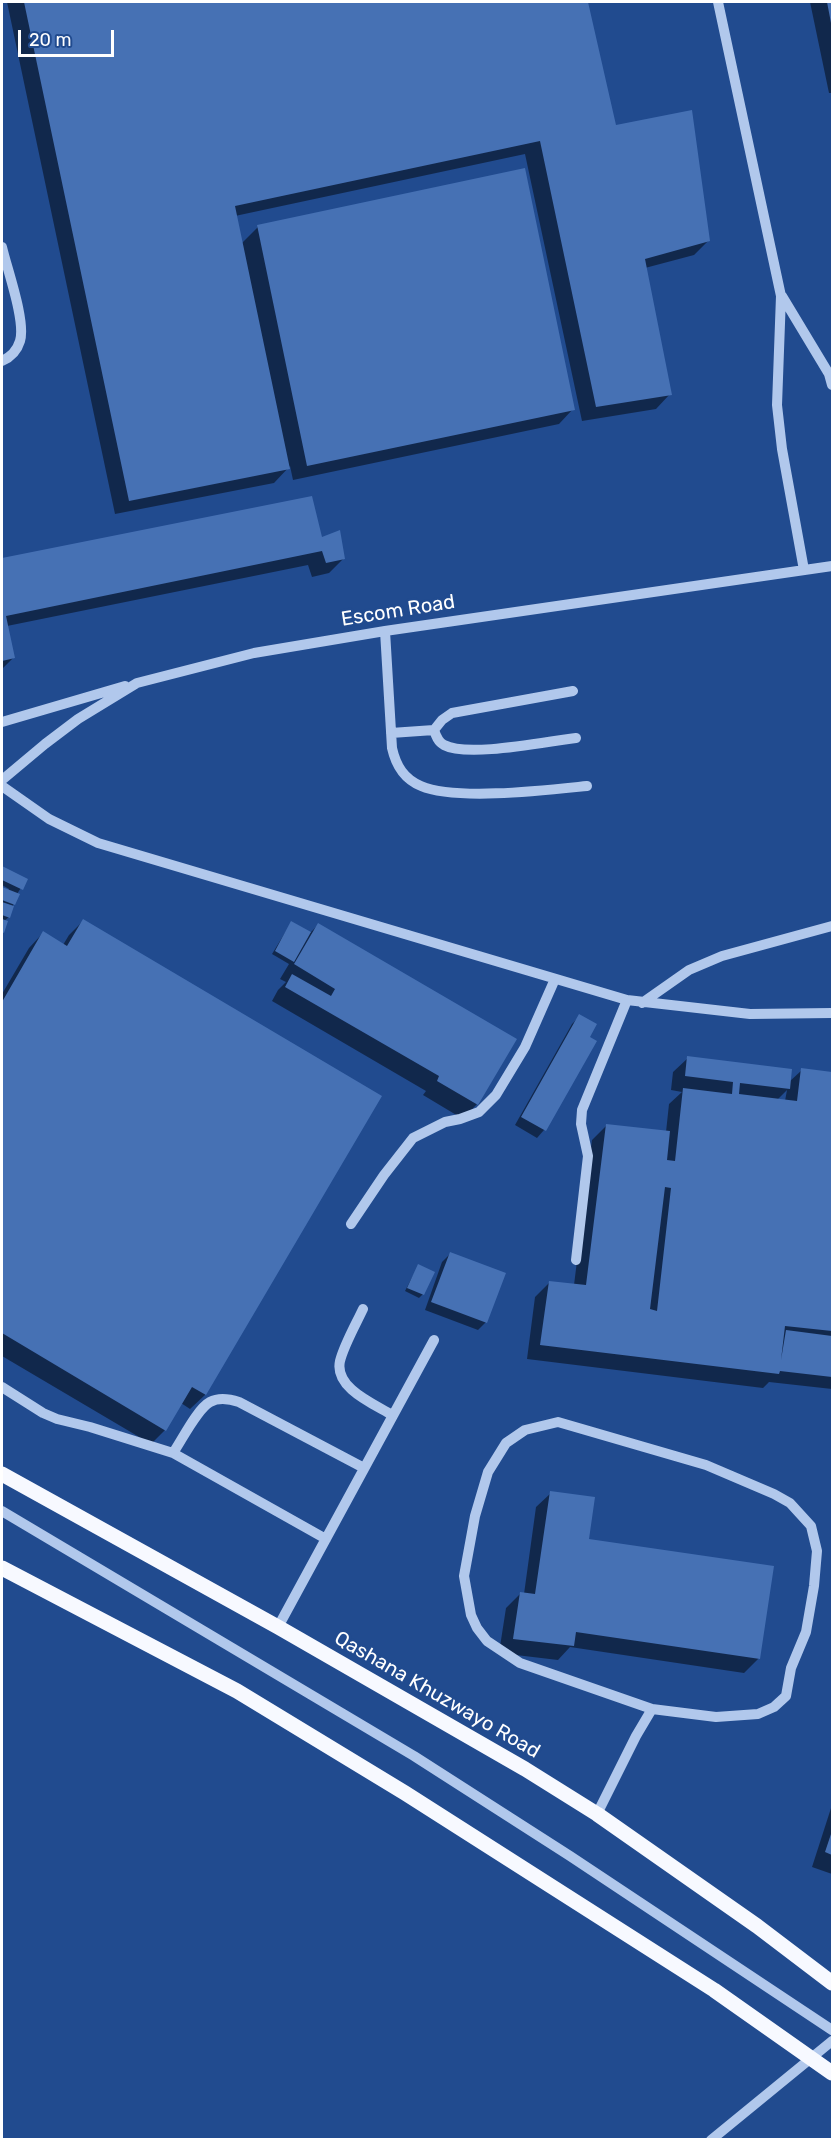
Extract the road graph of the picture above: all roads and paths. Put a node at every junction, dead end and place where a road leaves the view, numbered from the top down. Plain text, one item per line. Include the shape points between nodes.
1 (718, 2) edge
2 (2, 247) edge
3 (782, 296) junction
4 (2, 361) edge
5 (832, 385) edge
6 (832, 566) edge
7 (804, 570) junction
8 (385, 630) junction
9 (137, 683) junction
10 (573, 691) dead end
11 (2, 722) edge
12 (434, 730) junction
13 (391, 733) junction
14 (576, 738) dead end
15 (2, 780) edge
16 (2, 786) edge
17 (587, 786) dead end
18 (832, 926) edge
19 (555, 979) junction
20 (627, 1000) junction
21 (642, 1003) junction
22 (832, 1013) edge
23 (351, 1224) dead end
24 (576, 1260) dead end
25 (363, 1309) dead end
26 (434, 1340) dead end
27 (2, 1387) edge
28 (392, 1415) junction
29 (173, 1453) junction
30 (364, 1468) junction
31 (2, 1474) edge
32 (2, 1511) edge
33 (326, 1539) junction
34 (2, 1568) edge
35 (278, 1628) junction
36 (652, 1709) junction
37 (597, 1814) junction
38 (832, 1983) edge
39 (832, 2030) edge
40 (832, 2041) edge
41 (811, 2059) junction
42 (832, 2073) edge
43 (711, 2139) edge

1 - 3 street
2 - 4 street via 21,331 11,357
3 - 5 street
3 - 7 street via 777,405
6 - 7 street, Escom Road
7 - 8 street, Escom Road
8 - 9 street, Escom Road via 254,653
8 - 13 street
9 - 11 street
9 - 15 street, Escom Road via 78,719
10 - 12 street via 452,713
12 - 13 street
12 - 14 street via 445,746 466,750
13 - 17 street via 396,762 403,774 422,786 446,793
16 - 19 street via 49,819 98,843
18 - 21 street via 722,956 689,970
19 - 20 street
19 - 23 street via 525,1047 496,1095 479,1112 445,1122 413,1138
20 - 21 street
20 - 24 street via 582,1110 588,1156
21 - 22 street via 750,1014
25 - 28 street via 340,1361 340,1371 353,1390
26 - 28 street
27 - 29 street via 50,1416
28 - 30 street
29 - 30 street via 202,1408 211,1401 231,1400
29 - 33 street
30 - 33 street
31 - 35 main road, Qashana Khuzwayo Road
32 - 39 street via 414,1756
33 - 35 street
34 - 41 main road via 237,1691 714,1990
35 - 37 main road, Qashana Khuzwayo Road
36 - 36 street via 716,1717 758,1714 786,1696 791,1668 806,1632 814,1586 817,1551 811,1526 790,1503 706,1465 558,1422 525,1430 506,1443 488,1472 475,1516 464,1576 471,1615 487,1641 520,1663
36 - 37 street
37 - 38 main road, Qashana Khuzwayo Road
40 - 41 street
41 - 42 main road
41 - 43 street

